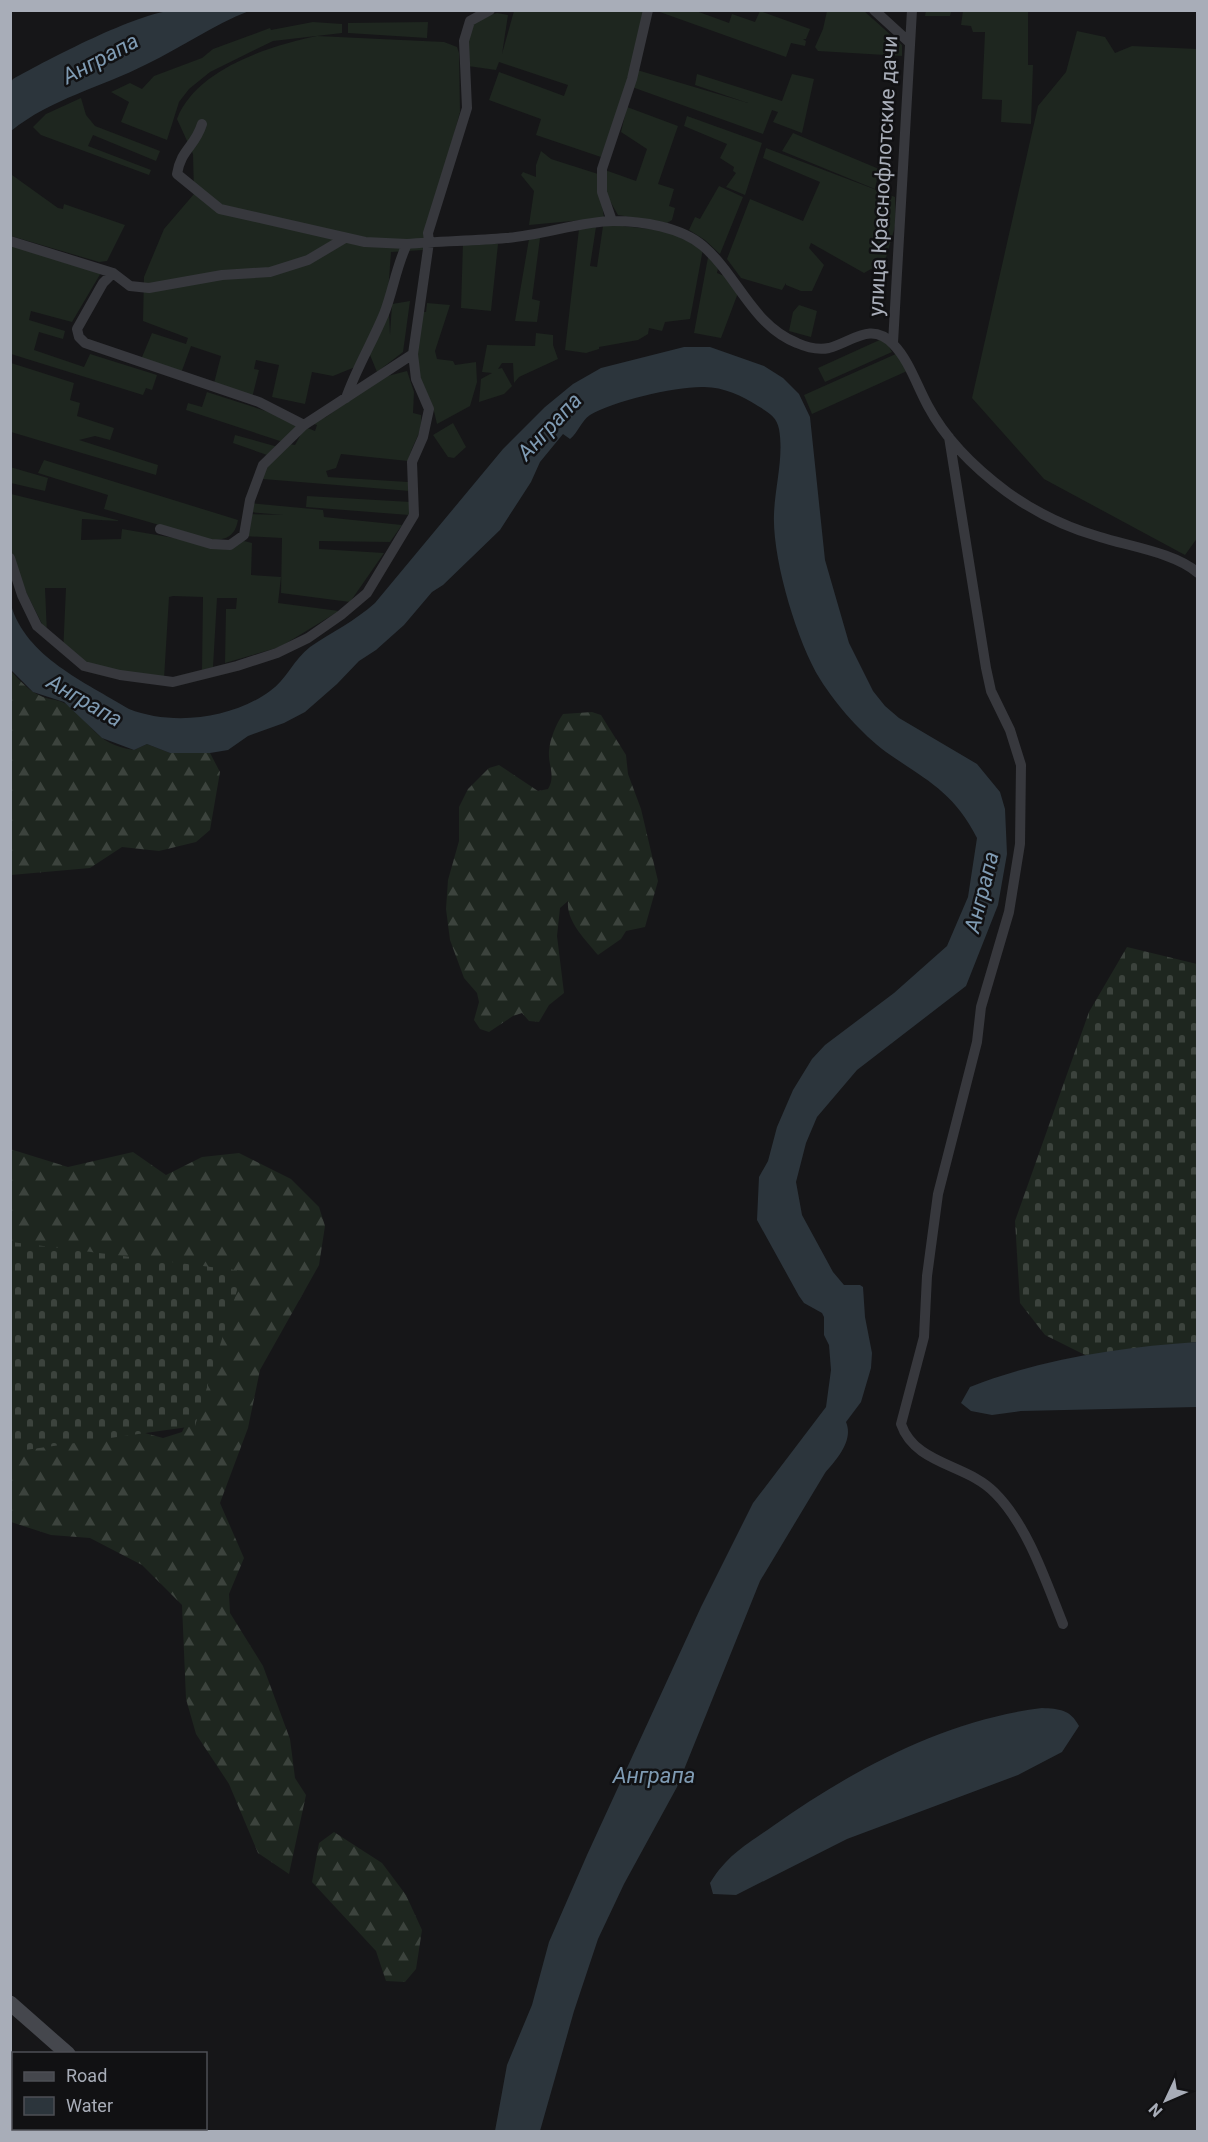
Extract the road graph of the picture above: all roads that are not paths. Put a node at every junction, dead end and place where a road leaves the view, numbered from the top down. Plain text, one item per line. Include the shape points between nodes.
1 (490, 10) edge
2 (648, 10) edge
3 (874, 10) edge
4 (912, 10) edge
5 (909, 42) junction
6 (202, 124) dead end
7 (612, 221) junction
8 (345, 238) junction
9 (10, 241) edge
10 (429, 242) junction
11 (407, 244) junction
12 (113, 273) junction
13 (893, 343) junction
14 (413, 354) junction
15 (346, 398) junction
16 (304, 425) junction
17 (949, 437) junction
18 (160, 529) dead end
19 (10, 558) edge
20 (1197, 573) edge
21 (1063, 1624) dead end
22 (10, 2002) edge
23 (66, 2052) edge

1 - 10 street via 470,21 464,41 467,108 428,233
2 - 7 street via 632,79 602,169 602,192
3 - 5 street
4 - 5 street, улица Краснофлотские дачи
5 - 13 street, улица Краснофлотские дачи
6 - 8 street, улица Краснофлотские дачи via 198,137 179,159 177,174 191,187 220,209
7 - 10 street, улица Краснофлотские дачи via 507,238
7 - 13 street, улица Краснофлотские дачи via 689,235 724,267 764,321 795,343 827,348 862,333 876,333
8 - 11 street, улица Краснофлотские дачи
8 - 12 street via 308,260 270,272 222,275 149,288 130,286
9 - 12 street
10 - 11 street, улица Краснофлотские дачи
10 - 14 street
11 - 15 street via 386,311
12 - 16 street via 103,283 77,329 85,343 240,395
13 - 17 street, улица Краснофлотские дачи
14 - 15 street
14 - 19 street via 416,379 429,409 412,462 414,515 367,592 308,638 277,653 173,682 91,668 37,626
15 - 16 street
16 - 18 street via 263,465 243,535 230,545 211,544
17 - 20 street via 1008,492 1049,516 1080,531 1167,557
17 - 21 street, улица Краснофлотские дачи via 991,691 1021,765 1020,844 1009,912 981,1007 977,1042 938,1194 924,1337 901,1424 912,1445 996,1493 1026,1539
22 - 23 street

